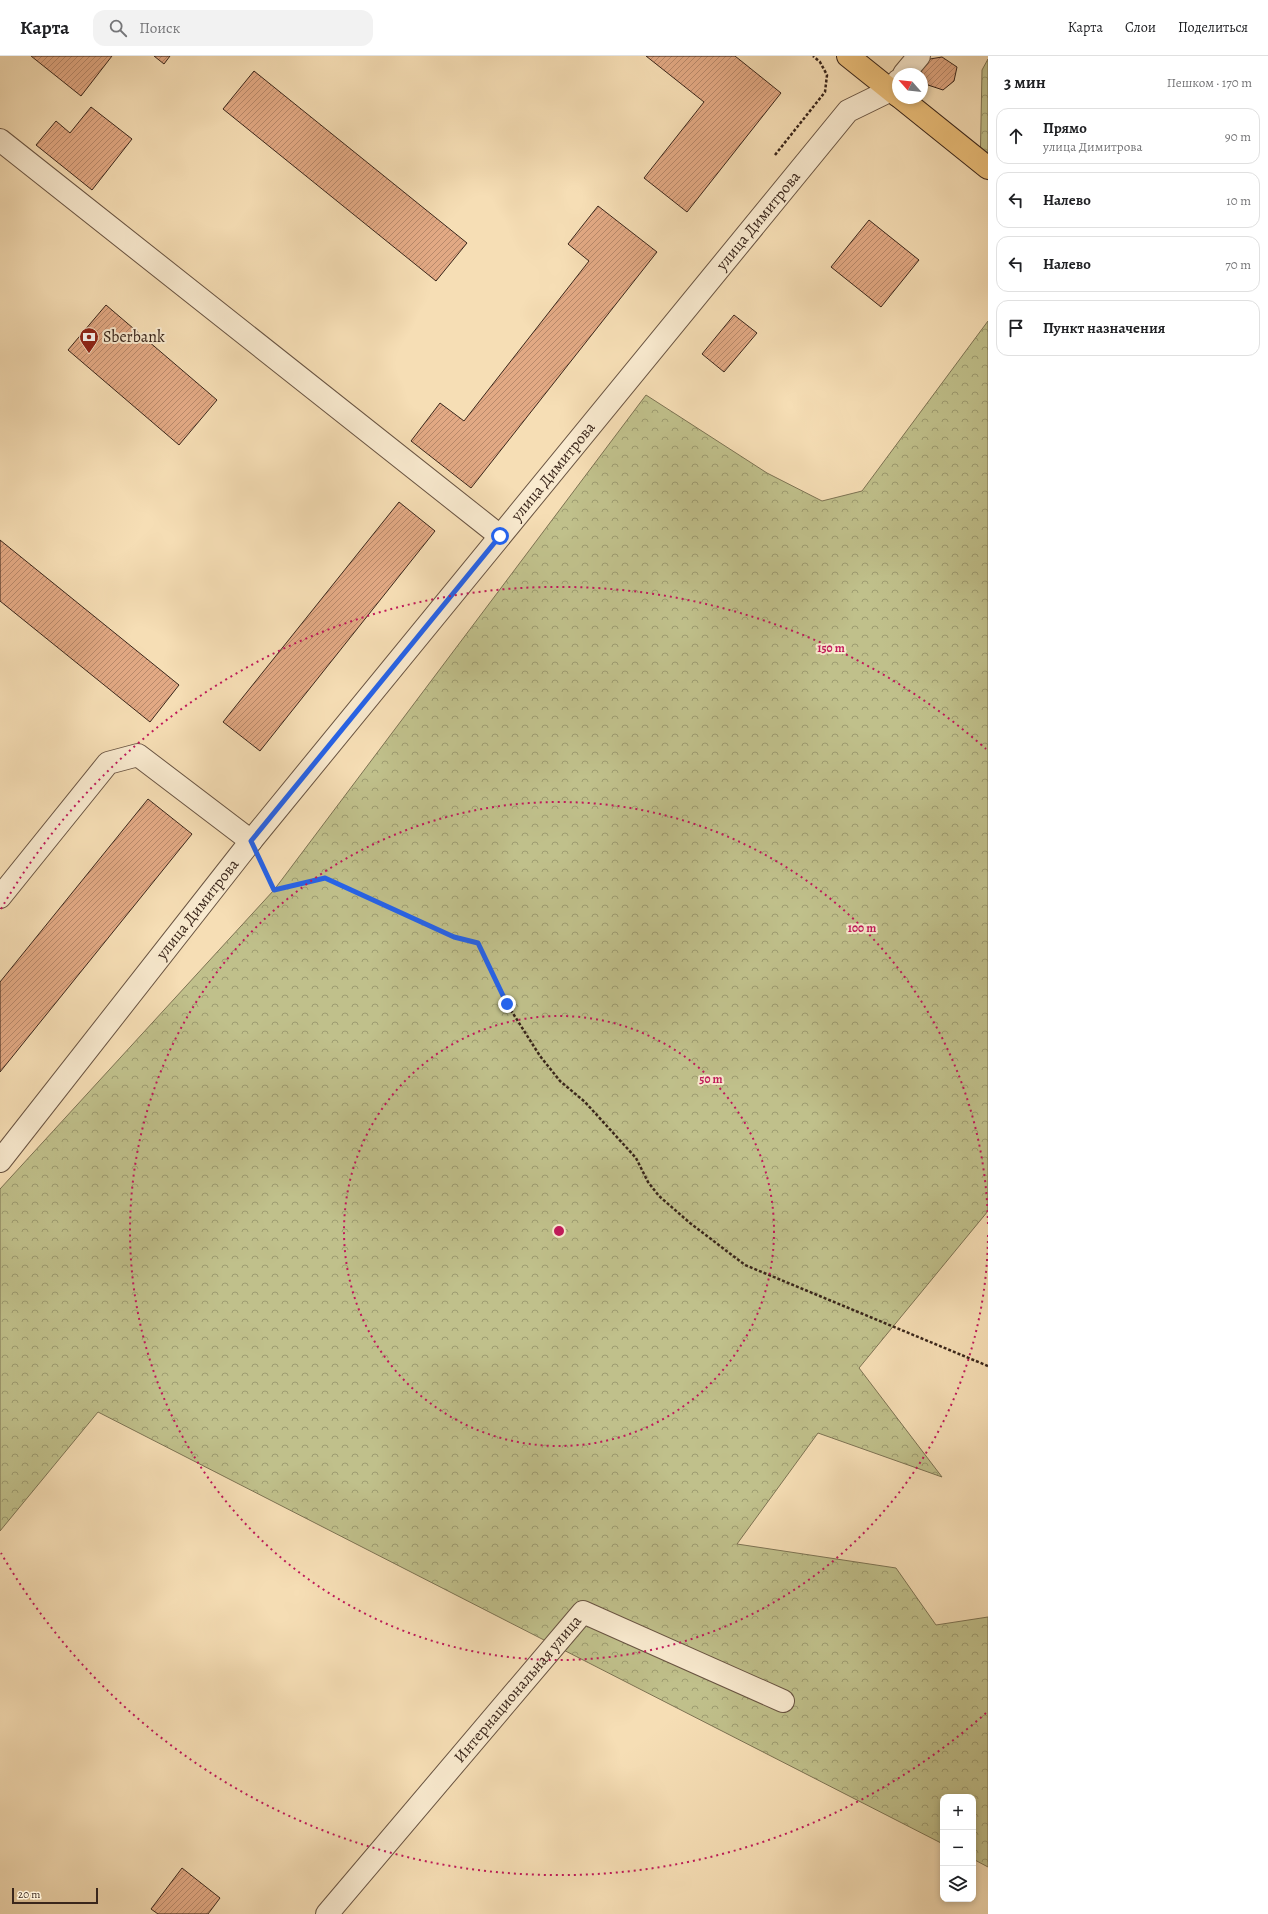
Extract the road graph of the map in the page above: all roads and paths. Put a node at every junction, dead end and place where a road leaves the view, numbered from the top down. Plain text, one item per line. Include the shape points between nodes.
1 (813, 56) edge
2 (848, 56) edge
3 (919, 56) edge
4 (911, 68) edge
5 (892, 84) edge
6 (892, 91) edge
7 (825, 92) dead end
8 (916, 104) edge
9 (0, 140) edge
10 (988, 168) edge
11 (500, 536) junction
12 (251, 841) junction
13 (0, 897) edge
14 (0, 1161) edge
15 (988, 1366) edge
16 (783, 1701) dead end
17 (327, 1914) edge

1 - 7 path via 820,62 827,75
2 - 5 main road
3 - 4 street, улица Димитрова
6 - 11 street, улица Димитрова via 848,111
8 - 10 main road
9 - 11 street
11 - 12 street, улица Димитрова
12 - 13 street via 138,755 108,762
12 - 14 street, улица Димитрова
12 - 15 path via 274,890 325,878 454,937 478,943 507,1004 540,1056 560,1081 585,1102 631,1152 659,1196 746,1265
16 - 17 street, Интернациональная улица via 582,1612

